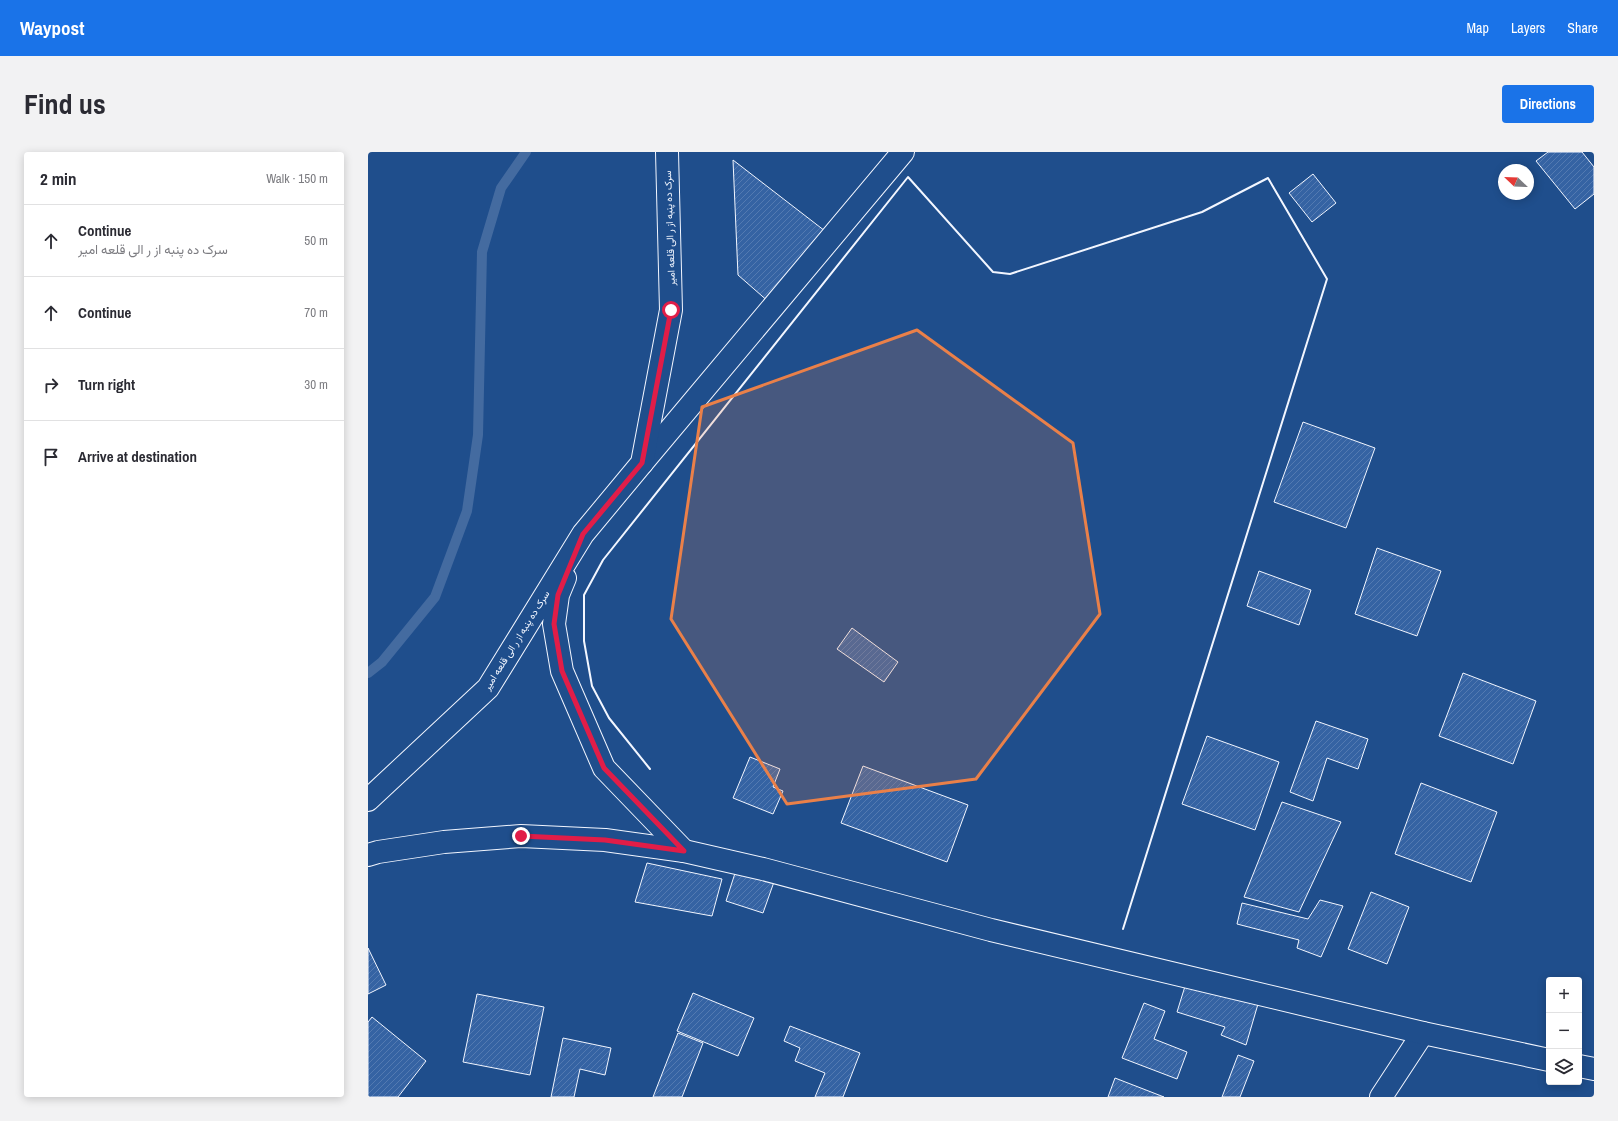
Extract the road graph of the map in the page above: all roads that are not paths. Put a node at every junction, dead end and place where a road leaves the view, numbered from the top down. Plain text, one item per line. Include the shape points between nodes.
1 (667, 152) edge
2 (903, 152) edge
3 (642, 463) junction
4 (583, 534) junction
5 (368, 800) edge
6 (684, 851) junction
7 (368, 855) edge
8 (1423, 1033) junction
9 (1546, 1059) edge
10 (1582, 1067) edge
11 (1594, 1069) edge
12 (1381, 1097) edge

1 - 3 street, سرک ده پنبه از ر الی قلعه امیر via 671,310
2 - 3 street
3 - 4 street, سرک ده پنبه از ر الی قلعه امیر
4 - 5 street, سرک ده پنبه از ر الی قلعه امیر via 488,688
4 - 6 street via 558,595 554,624 562,671 604,768
6 - 7 street via 605,840 521,836 444,842
6 - 8 street via 763,869 998,932
8 - 9 street
8 - 12 street
10 - 11 street

